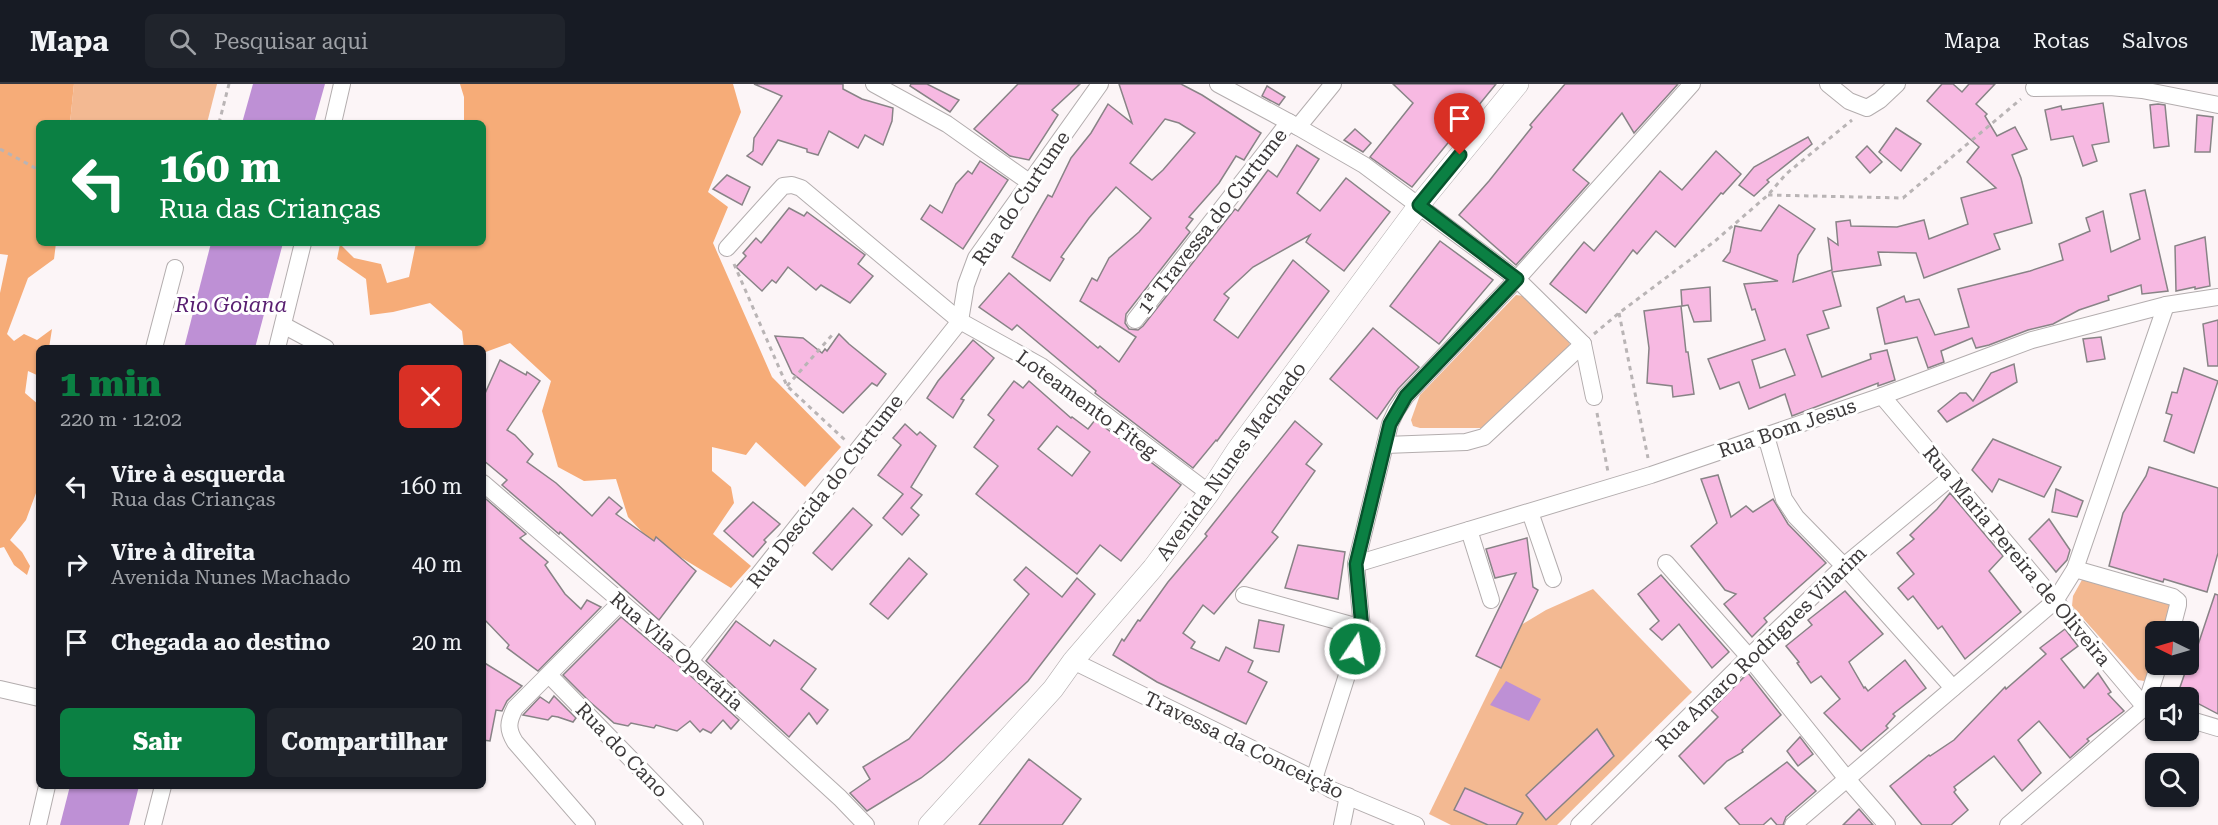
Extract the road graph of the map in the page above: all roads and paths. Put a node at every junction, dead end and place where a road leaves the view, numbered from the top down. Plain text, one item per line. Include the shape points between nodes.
1 (229, 84) edge
2 (342, 84) edge
3 (874, 84) edge
4 (1100, 84) edge
5 (1218, 84) edge
6 (1333, 84) edge
7 (1518, 84) edge
8 (1692, 84) edge
9 (1828, 84) edge
10 (1897, 84) edge
11 (2034, 88) joint
12 (2218, 105) edge
13 (1867, 108) junction
14 (220, 120) edge
15 (334, 120) edge
16 (1294, 124) junction
17 (0, 149) edge
18 (36, 168) edge
19 (1029, 182) junction
20 (1767, 195) junction
21 (1419, 205) junction
22 (302, 246) edge
23 (727, 248) joint
24 (174, 268) dead end
25 (1517, 279) junction
26 (2218, 297) edge
27 (2166, 305) junction
28 (1619, 313) junction
29 (1135, 320) dead end
30 (960, 321) junction
31 (283, 324) junction
32 (834, 334) dead end
33 (155, 345) edge
34 (278, 345) edge
35 (321, 345) edge
36 (1583, 345) junction
37 (787, 386) junction
38 (1882, 396) junction
39 (1594, 397) joint
40 (1766, 436) junction
41 (1385, 446) junction
42 (857, 451) junction
43 (1651, 475) junction
44 (1950, 478) junction
45 (486, 486) edge
46 (1611, 487) junction
47 (1209, 494) junction
48 (1530, 512) junction
49 (1469, 530) junction
50 (1666, 563) dead end
51 (1356, 564) junction
52 (1844, 566) junction
53 (2075, 569) junction
54 (1553, 579) dead end
55 (1244, 595) dead end
56 (1491, 600) dead end
57 (621, 602) junction
58 (2055, 602) junction
59 (2173, 621) edge
60 (1362, 628) junction
61 (1749, 657) junction
62 (690, 661) junction
63 (1073, 661) junction
64 (549, 675) junction
65 (1953, 688) junction
66 (0, 689) edge
67 (36, 697) edge
68 (2145, 702) edge
69 (2145, 712) edge
70 (2199, 722) edge
71 (2218, 728) edge
72 (1314, 779) junction
73 (1847, 780) junction
74 (46, 789) edge
75 (162, 789) edge
76 (1348, 796) junction
77 (863, 824) edge
78 (38, 825) edge
79 (153, 825) edge
80 (587, 825) edge
81 (694, 825) edge
82 (928, 825) edge
83 (1342, 825) edge
84 (1416, 825) edge
85 (1579, 825) edge
86 (1793, 825) edge
87 (1887, 825) edge
88 (2008, 825) edge

1 - 14 path
2 - 15 street
3 - 19 street via 947,124
4 - 19 street, Rua do Curtume
5 - 16 street
6 - 16 street, 1ª Travessa do Curtume
7 - 21 street, Avenida Nunes Machado
8 - 25 street
9 - 13 street via 1849,101
10 - 13 street
11 - 12 street via 2110,87
11 - 20 path via 1903,198
13 - 20 path via 1786,174
16 - 21 street via 1364,165
16 - 29 street, 1ª Travessa do Curtume
17 - 18 path
19 - 30 street, Rua do Curtume via 976,258 966,285
20 - 28 path via 1716,241
21 - 25 street
21 - 47 street, Avenida Nunes Machado via 1237,450
22 - 31 street
23 - 30 street, Loteamento Fiteg via 783,186 792,185
23 - 37 path
24 - 33 street
25 - 36 street
25 - 41 street via 1406,396 1390,424
26 - 27 street, Rua Bom Jesus
27 - 38 street, Rua Bom Jesus via 2032,340
27 - 53 street
28 - 36 path
28 - 43 path
30 - 42 street, Rua Descida do Curtume
30 - 47 street, Loteamento Fiteg via 1041,366
31 - 34 street
31 - 35 street
32 - 37 path
36 - 39 street
36 - 41 street via 1484,437 1466,442
37 - 42 path
38 - 40 street, Rua Bom Jesus
38 - 44 street, Rua Maria Pereira de Oliveira
39 - 46 path
40 - 43 street, Rua Bom Jesus
40 - 52 street via 1784,499 1796,517
41 - 51 street
42 - 62 street, Rua Descida do Curtume
43 - 46 street, Rua Bom Jesus
44 - 52 street, Rua Amaro Rodrigues Vilarim
44 - 58 street, Rua Maria Pereira de Oliveira
45 - 57 street, Rua Vila Operária
46 - 48 street, Rua Bom Jesus
47 - 63 street, Avenida Nunes Machado via 1153,568
48 - 49 street, Rua Bom Jesus
48 - 54 street
49 - 51 street, Rua Bom Jesus
49 - 56 street
50 - 61 street
51 - 60 street
52 - 61 street, Rua Amaro Rodrigues Vilarim
52 - 65 street
53 - 58 street
53 - 59 street via 2173,597 2178,601
55 - 60 street
57 - 62 street, Rua Vila Operária
57 - 64 street
58 - 65 street
58 - 68 street, Rua Maria Pereira de Oliveira
60 - 72 street
61 - 73 street
61 - 85 street, Rua Amaro Rodrigues Vilarim
62 - 77 street, Rua Vila Operária via 840,798
63 - 72 street, Travessa da Conceição
63 - 82 street, Avenida Nunes Machado via 1053,689
64 - 80 street via 515,708 508,731
64 - 81 street, Rua do Cano
65 - 73 street
66 - 67 street
69 - 88 street
70 - 71 street
72 - 76 street, Travessa da Conceição
73 - 86 street
73 - 87 street
74 - 78 street
75 - 79 street
76 - 83 street
76 - 84 street, Travessa da Conceição

